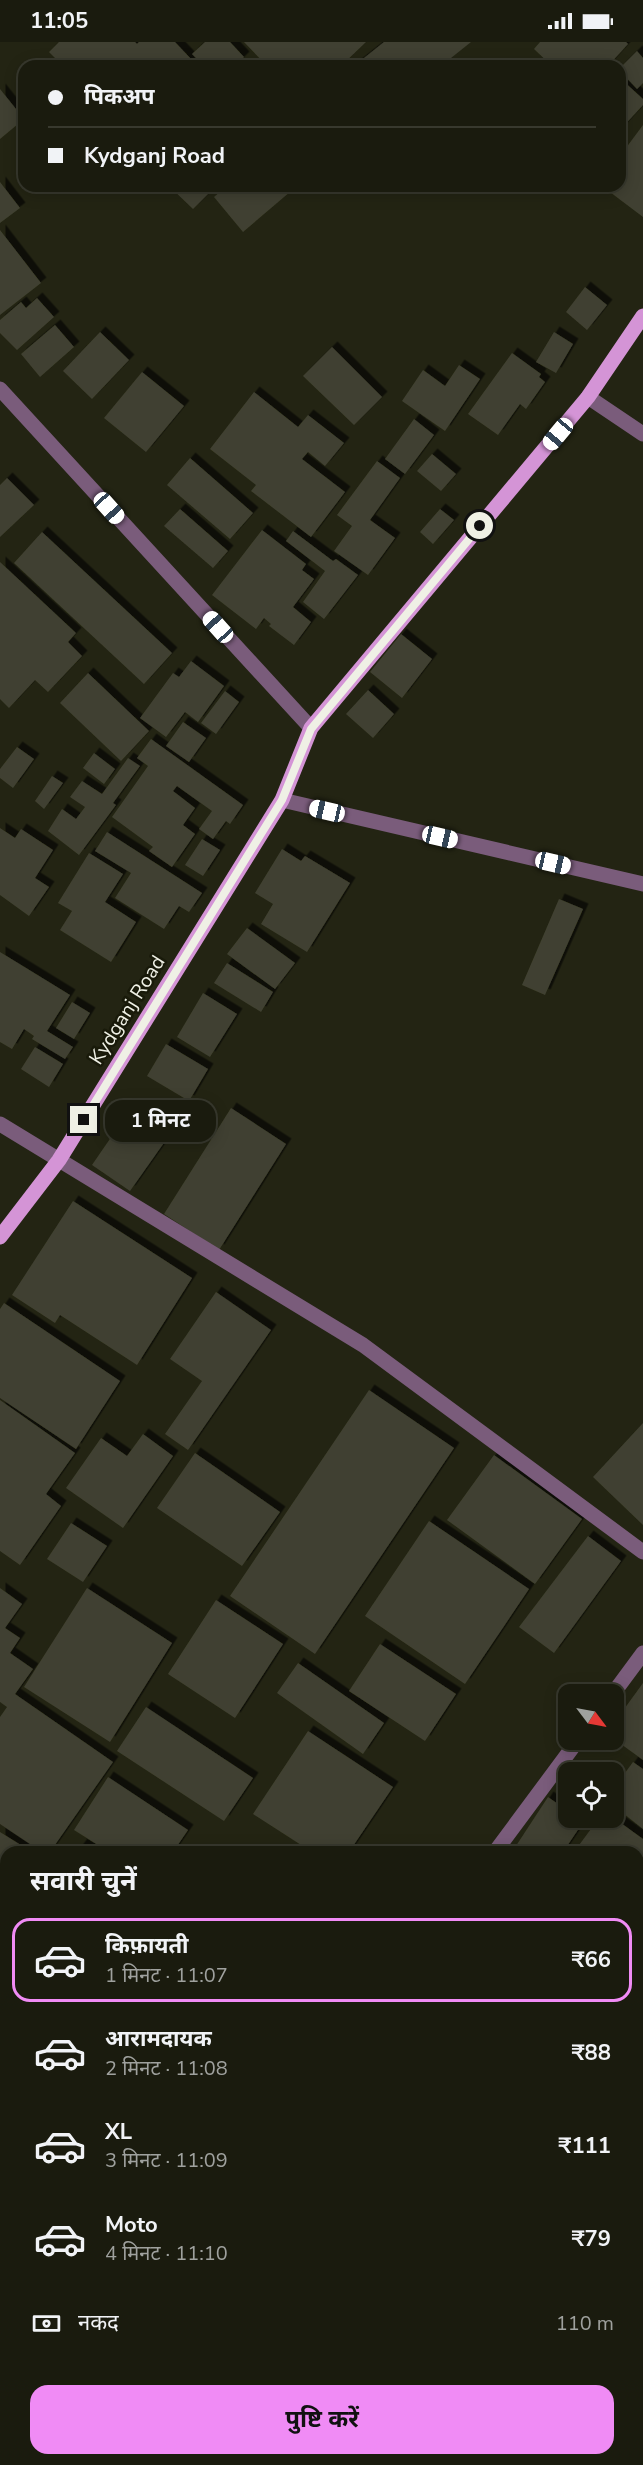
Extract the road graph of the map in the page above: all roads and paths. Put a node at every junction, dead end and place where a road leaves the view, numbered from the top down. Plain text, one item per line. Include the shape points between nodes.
1 (643, 316) edge
2 (0, 389) edge
3 (588, 398) junction
4 (643, 434) edge
5 (311, 729) junction
6 (282, 800) junction
7 (643, 884) edge
8 (0, 1124) edge
9 (59, 1160) junction
10 (0, 1237) edge
11 (643, 1552) edge
12 (643, 1653) edge
13 (620, 1684) edge
14 (571, 1750) edge
15 (499, 1846) edge

1 - 3 main road, Kydganj Road
2 - 5 street
3 - 4 street
3 - 5 main road, Kydganj Road
5 - 6 main road, Kydganj Road
6 - 7 street
6 - 9 main road, Kydganj Road
8 - 9 street
9 - 10 main road, Kydganj Road
9 - 11 street via 363,1345
12 - 13 street
14 - 15 street

